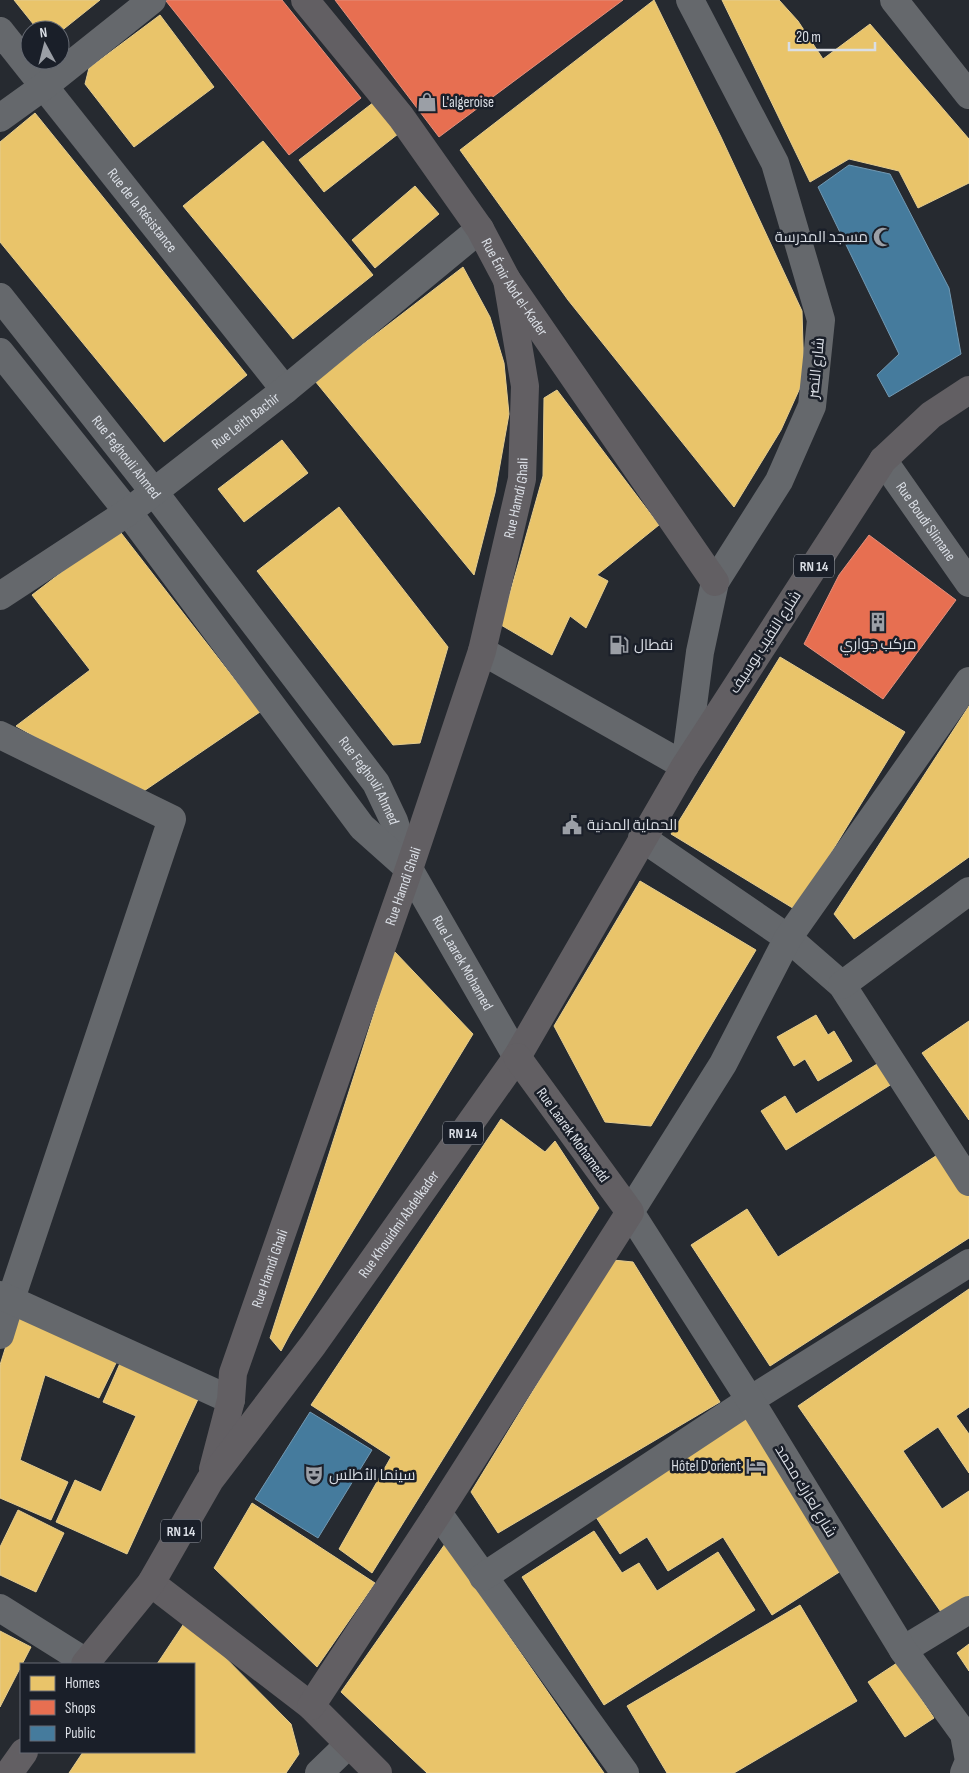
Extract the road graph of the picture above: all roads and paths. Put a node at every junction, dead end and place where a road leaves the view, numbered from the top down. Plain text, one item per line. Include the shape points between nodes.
1 (152, 0) edge
2 (305, 0) edge
3 (690, 0) edge
4 (894, 0) edge
5 (0, 31) edge
6 (44, 87) junction
7 (969, 95) edge
8 (0, 118) edge
9 (480, 229) junction
10 (507, 280) junction
11 (0, 297) edge
12 (0, 352) edge
13 (285, 390) junction
14 (969, 390) edge
15 (883, 460) junction
16 (154, 492) junction
17 (128, 512) junction
18 (715, 582) junction
19 (969, 583) edge
20 (0, 596) edge
21 (482, 651) junction
22 (969, 681) edge
23 (0, 735) edge
24 (685, 766) junction
25 (642, 838) junction
26 (409, 869) junction
27 (969, 891) edge
28 (788, 938) junction
29 (842, 985) junction
30 (516, 1057) junction
31 (969, 1182) edge
32 (630, 1212) junction
33 (969, 1263) edge
34 (5, 1297) edge
35 (0, 1335) edge
36 (231, 1400) junction
37 (750, 1400) junction
38 (210, 1480) junction
39 (438, 1513) junction
40 (483, 1577) junction
41 (151, 1582) junction
42 (0, 1608) edge
43 (969, 1610) edge
44 (903, 1650) junction
45 (86, 1663) edge
46 (311, 1706) junction
47 (348, 1745) junction
48 (23, 1753) edge
49 (9, 1773) edge
50 (319, 1773) edge
51 (378, 1773) edge
52 (625, 1773) edge
53 (964, 1773) edge

1 - 6 street
2 - 9 main road, Rue Émir Abd el-Kader via 401,116
3 - 18 street, شارع النصر via 775,163 822,320 812,406 778,481
4 - 7 street
5 - 6 street, Rue de la Résistance
6 - 8 street
6 - 13 street, Rue de la Résistance
9 - 10 main road, Rue Émir Abd el-Kader
9 - 13 street, Rue Leith Bachir
10 - 18 main road, Rue Émir Abd el-Kader
10 - 21 main road, Rue Hamdi Ghali via 525,386 522,478
11 - 16 street, Rue Feghouli Ahmed
12 - 17 street, Rue Feghouli Ahmed
13 - 16 street, Rue Leith Bachir
14 - 15 main road, شلرع النقيب بوسيف / RN 14 via 930,415
15 - 19 street, Rue Boudi Slimane
15 - 24 main road, شلرع النقيب بوسيف / RN 14
16 - 17 street, Rue Leith Bachir
16 - 26 street, Rue Feghouli Ahmed via 376,783 394,821
17 - 20 street, Rue Leith Bachir
17 - 26 street, Rue Feghouli Ahmed via 362,827
18 - 24 street, شارع النصر via 700,652
21 - 24 street
21 - 26 main road, Rue Hamdi Ghali
22 - 28 street
23 - 34 street via 172,820
24 - 25 main road, Rue Khouidmi Abdelkader / RN 14
25 - 28 street
25 - 30 main road, Rue Khouidmi Abdelkader / RN 14
26 - 30 street, Rue Laarek Mohamed
26 - 36 main road, Rue Hamdi Ghali via 233,1373
27 - 29 street
28 - 29 street
28 - 32 street via 723,1064
29 - 31 street
30 - 32 main road, Rue Laarek Mohamedd
30 - 38 main road, Rue Khouidmi Abdelkader / RN 14 via 313,1345
32 - 37 street, شارع لعارك محمد
32 - 39 main road
33 - 37 street
34 - 35 street
34 - 36 street
36 - 38 main road, Rue Hamdi Ghali
37 - 40 street
37 - 44 street, شارع لعارك محمد
38 - 41 main road, Rue Khouidmi Abdelkader / RN 14
39 - 40 street
39 - 46 main road
40 - 52 street
41 - 45 main road, Rue Khouidmi Abdelkader / RN 14
41 - 46 main road
42 - 45 street
43 - 44 street
44 - 53 street, شارع لعارك محمد via 964,1734 969,1761
46 - 47 main road
47 - 50 street
47 - 51 main road
48 - 49 main road

